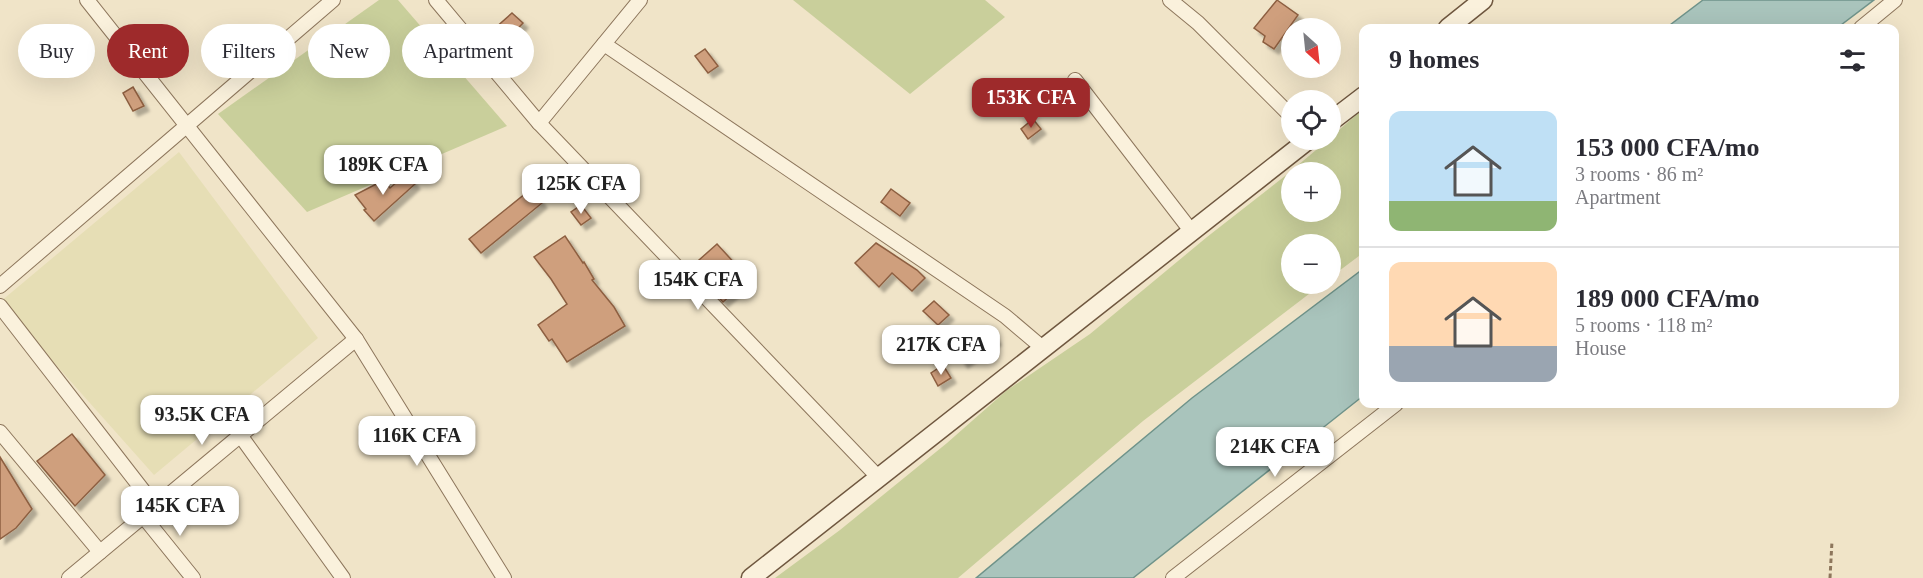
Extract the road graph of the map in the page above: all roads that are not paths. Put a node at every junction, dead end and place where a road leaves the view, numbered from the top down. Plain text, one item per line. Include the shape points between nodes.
1 (87, 0) edge
2 (333, 0) edge
3 (436, 0) edge
4 (640, 0) edge
5 (1170, 0) edge
6 (1483, 0) edge
7 (1895, 0) edge
8 (1453, 24) edge
9 (1866, 24) edge
10 (604, 44) junction
11 (1075, 80) dead end
12 (1359, 100) edge
13 (1281, 106) edge
14 (1341, 114) edge
15 (539, 123) junction
16 (187, 126) junction
17 (1295, 150) edge
18 (1192, 232) junction
19 (0, 286) edge
20 (0, 306) edge
21 (356, 339) junction
22 (1044, 349) junction
23 (1391, 408) edge
24 (0, 432) edge
25 (240, 435) junction
26 (879, 477) junction
27 (155, 506) junction
28 (143, 516) junction
29 (100, 552) junction
30 (69, 578) edge
31 (193, 578) edge
32 (343, 578) edge
33 (504, 578) edge
34 (751, 578) edge
35 (1173, 578) edge

1 - 16 street
2 - 16 street
3 - 15 street
4 - 10 street
5 - 13 street
6 - 8 main road
7 - 9 street
10 - 15 street
10 - 22 street via 1005,316
11 - 18 street
12 - 14 main road
15 - 26 street
16 - 19 street
16 - 21 street
17 - 18 main road
18 - 22 main road
20 - 27 street
21 - 25 street
21 - 33 street
22 - 26 main road
23 - 35 street
24 - 29 street
25 - 27 street
25 - 32 street
26 - 34 main road
27 - 28 street
28 - 29 street
28 - 31 street
29 - 30 street

